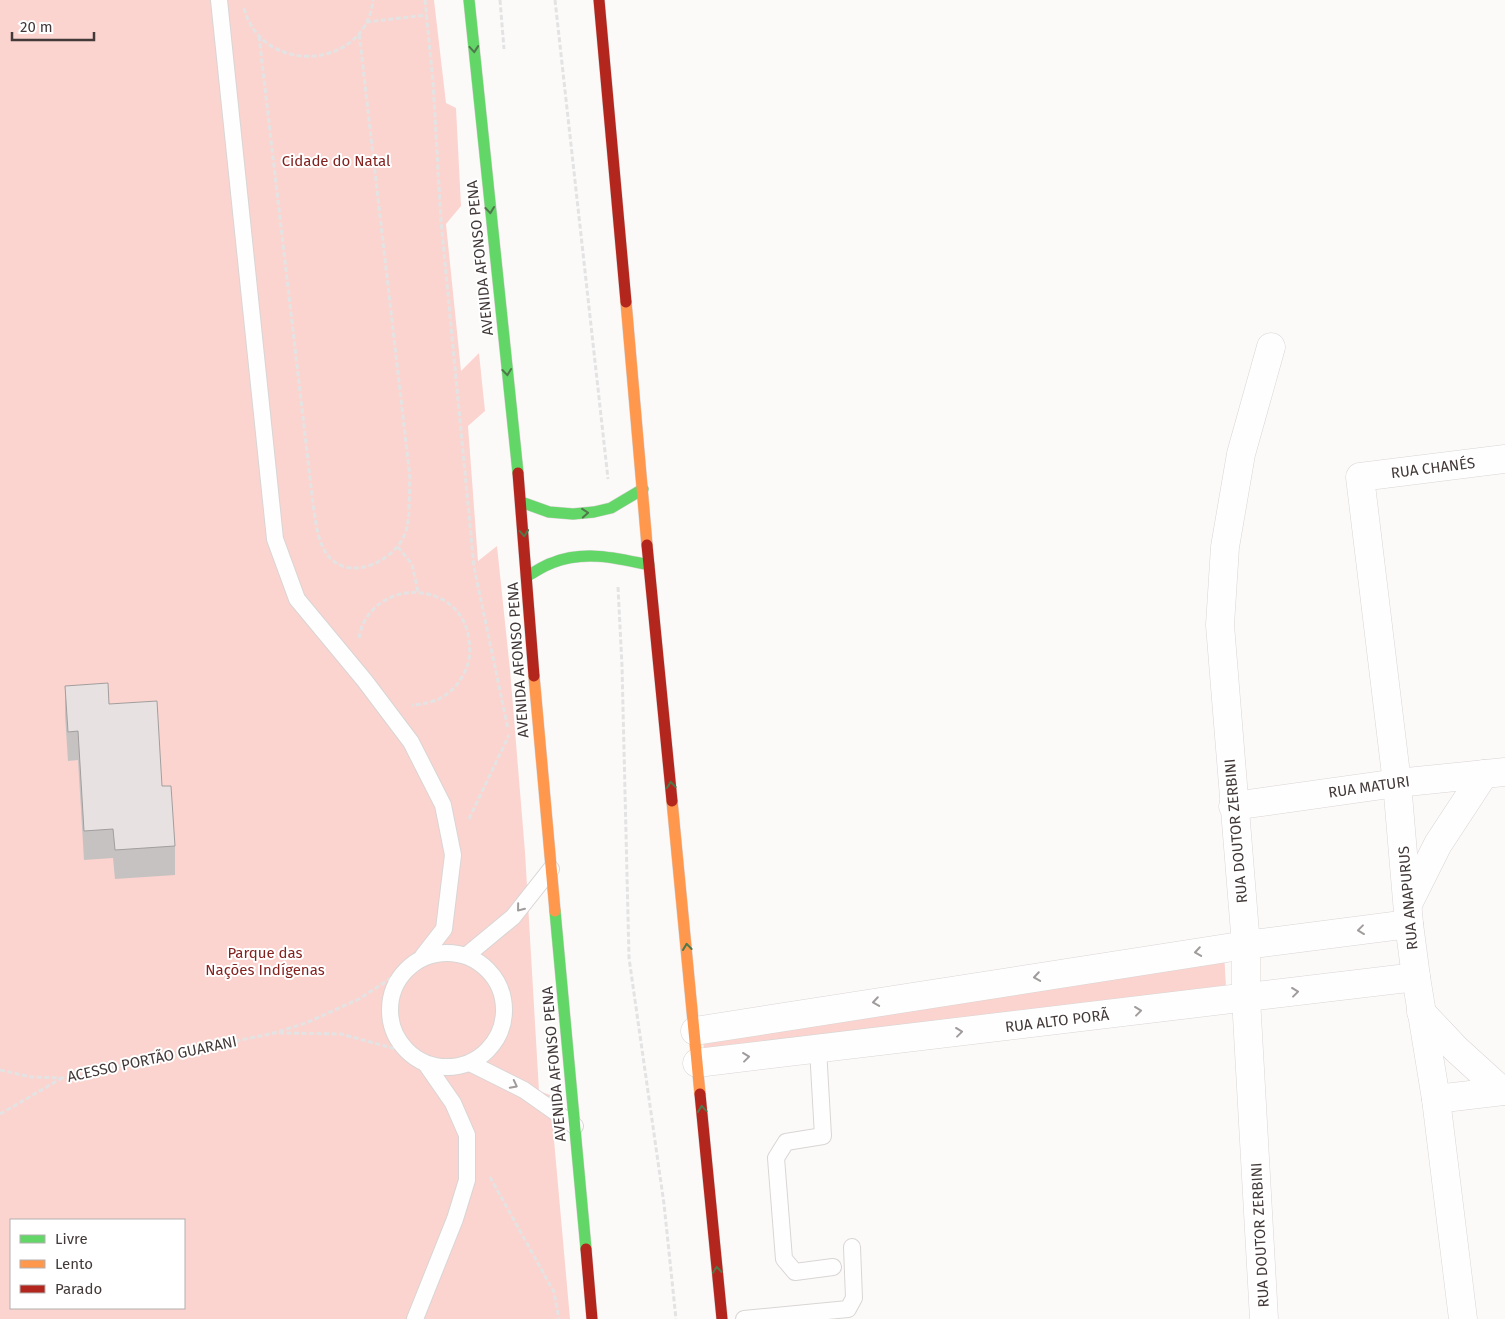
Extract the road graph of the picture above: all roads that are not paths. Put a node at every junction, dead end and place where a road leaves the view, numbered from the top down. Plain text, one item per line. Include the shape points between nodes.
1 (219, 0) edge
2 (469, 0) edge
3 (599, 0) edge
4 (1271, 348) dead end
5 (1505, 459) edge
6 (1360, 477) joint
7 (643, 489) junction
8 (521, 502) junction
9 (650, 565) junction
10 (527, 576) junction
11 (1495, 773) edge
12 (1397, 783) junction
13 (1233, 806) junction
14 (551, 870) junction
15 (1408, 914) junction
16 (1246, 945) junction
17 (467, 955) junction
18 (423, 956) junction
19 (1416, 977) junction
20 (914, 997) junction
21 (1246, 998) junction
22 (1422, 1012) junction
23 (695, 1031) junction
24 (919, 1037) junction
25 (818, 1049) junction
26 (470, 1063) junction
27 (698, 1063) junction
28 (426, 1064) junction
29 (1504, 1091) edge
30 (1436, 1099) junction
31 (575, 1126) junction
32 (852, 1247) dead end
33 (833, 1267) dead end
34 (415, 1319) edge
35 (592, 1319) edge
36 (722, 1319) edge
37 (744, 1319) edge
38 (1264, 1319) edge
39 (1463, 1319) edge

1 - 18 lane via 275,539 297,599 411,742 443,805 452,855 444,929
2 -> 8 main road, AVENIDA AFONSO PENA
3 - 7 main road
4 - 13 street, RUA DOUTOR ZERBINI via 1241,454 1225,547 1220,625
5 - 6 street, RUA CHANÉS
6 - 12 street, RUA ANAPURUS
8 -> 7 main road via 549,512 594,512 611,508
7 - 9 main road
8 -> 10 main road, AVENIDA AFONSO PENA
9 - 10 main road via 594,555 573,556
23 -> 9 main road
10 - 14 main road, AVENIDA AFONSO PENA
11 - 12 street, RUA MATURI
11 - 15 street via 1438,844
12 - 13 street, RUA MATURI
12 - 15 street, RUA ANAPURUS
13 - 16 street, RUA DOUTOR ZERBINI
14 -> 17 lane via 513,917
14 - 31 main road, AVENIDA AFONSO PENA
15 -> 16 street
15 - 19 street, RUA ANAPURUS
16 -> 20 street
16 - 21 street, RUA DOUTOR ZERBINI
17 - 18 lane via 446,951
17 - 26 lane via 487,968 500,986 504,1008 501,1030 488,1050
18 - 28 lane via 405,969 392,989 389,1011 394,1034 407,1052
21 -> 19 street, RUA ALTO PORÃ
19 - 22 street, RUA ANAPURUS
20 -> 23 street
20 - 24 street
24 -> 21 street, RUA ALTO PORÃ
21 - 38 street, RUA DOUTOR ZERBINI
22 - 29 street via 1456,1049
22 - 30 street, RUA ANAPURUS
23 - 27 main road
24 - 25 street, RUA ALTO PORÃ
27 -> 25 street, RUA ALTO PORÃ
25 - 33 lane via 823,1136 786,1142 776,1158 784,1259 795,1272
26 - 28 lane via 448,1068
26 -> 31 lane via 524,1090
36 -> 27 main road
28 - 34 lane via 453,1103 467,1135 467,1180
29 - 30 street
30 - 39 street, RUA ANAPURUS
31 - 35 main road, AVENIDA AFONSO PENA
32 - 37 lane via 854,1298 848,1309

